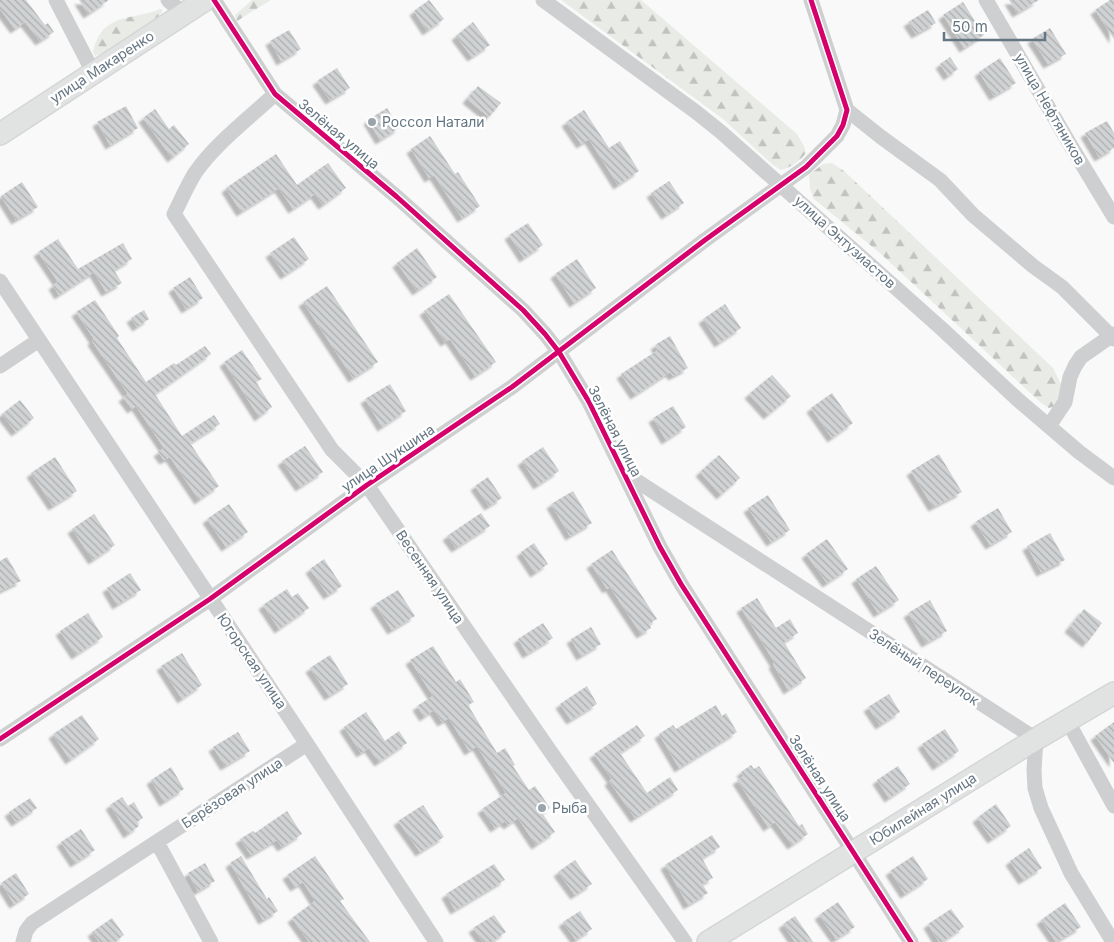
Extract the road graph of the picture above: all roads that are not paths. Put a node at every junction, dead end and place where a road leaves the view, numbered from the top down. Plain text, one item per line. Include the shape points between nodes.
1 (56, 0) edge
2 (168, 0) edge
3 (205, 0) edge
4 (214, 0) edge
5 (543, 0) edge
6 (811, 0) edge
7 (986, 0) edge
8 (184, 14) junction
9 (93, 72) junction
10 (274, 94) junction
11 (847, 110) junction
12 (0, 134) edge
13 (782, 186) junction
14 (1114, 217) edge
15 (0, 281) edge
16 (1113, 337) edge
17 (39, 340) junction
18 (559, 352) junction
19 (0, 366) edge
20 (1049, 426) junction
21 (625, 474) junction
22 (1114, 478) edge
23 (367, 484) junction
24 (210, 599) junction
25 (1114, 693) edge
26 (1067, 720) junction
27 (0, 739) edge
28 (1036, 739) junction
29 (307, 744) junction
30 (1114, 806) edge
31 (157, 842) junction
32 (854, 852) junction
33 (23, 942) edge
34 (211, 942) edge
35 (436, 942) edge
36 (685, 942) edge
37 (708, 942) edge
38 (911, 942) edge
39 (1113, 942) edge

1 - 9 street
2 - 8 street
3 - 8 street, улица Макаренко
4 - 10 street, Зелёная улица
5 - 13 street, улица Энтузиастов via 696,112
6 - 11 street
7 - 14 street, улица Нефтяников
8 - 9 street, улица Макаренко
9 - 12 street, улица Макаренко
10 - 18 street, Зелёная улица via 397,197 522,310
10 - 23 street, Весенняя улица via 196,172 174,214 332,450
11 - 13 street, улица Шукшина via 837,136
11 - 16 street via 940,180 973,214 1062,288
13 - 18 street, улица Шукшина via 705,240
13 - 20 street, улица Энтузиастов
15 - 17 street, Югорская улица
16 - 20 street via 1081,357 1070,377 1065,402
17 - 19 street
17 - 24 street, Югорская улица
18 - 21 street, Зелёная улица via 589,402
18 - 23 street, улица Шукшина
20 - 22 street, улица Энтузиастов
21 - 28 street, Зелёный переулок
21 - 32 street, Зелёная улица via 681,584
23 - 24 street, улица Шукшина
23 - 36 street, Весенняя улица
24 - 27 street, улица Шукшина
24 - 29 street, Югорская улица
25 - 26 street, Юбилейная улица
26 - 28 street, Юбилейная улица
26 - 30 street
28 - 32 street, Юбилейная улица
28 - 39 street via 1034,770 1041,808 1072,873
29 - 31 street, Берёзовая улица
29 - 35 street, Югорская улица
31 - 33 street, Берёзовая улица via 32,923
31 - 34 street
32 - 37 street, Юбилейная улица
32 - 38 street, Зелёная улица

